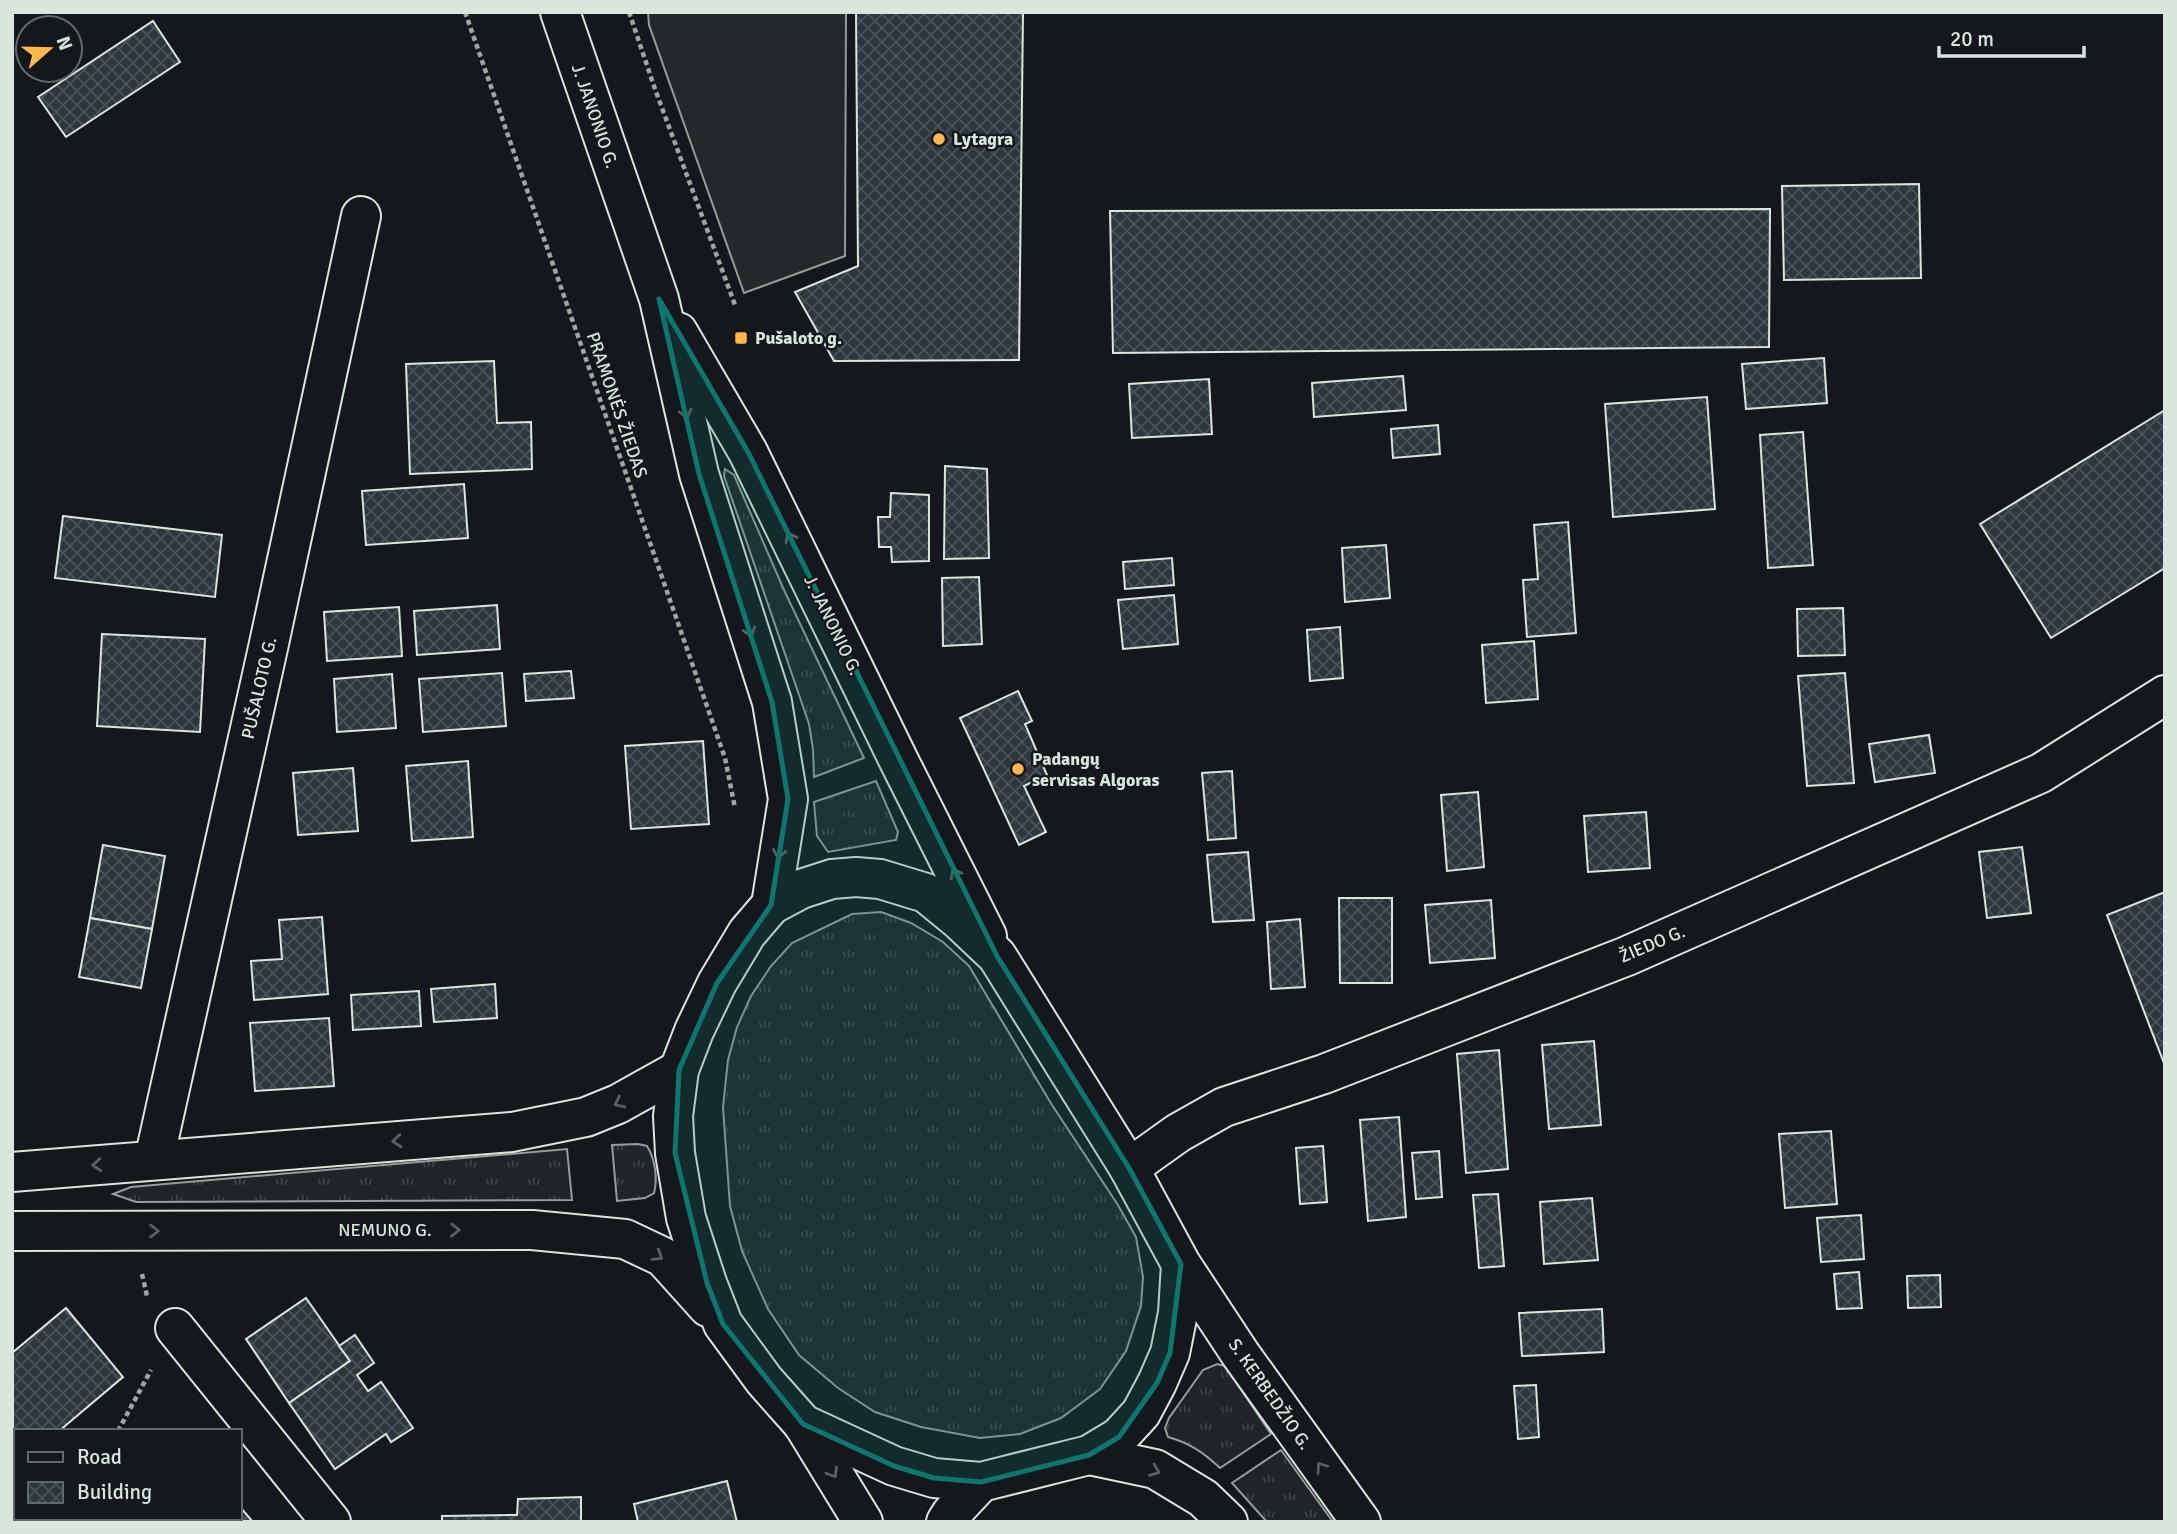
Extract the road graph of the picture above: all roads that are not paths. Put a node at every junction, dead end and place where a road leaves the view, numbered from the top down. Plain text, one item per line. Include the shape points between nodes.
1 (559, 12) edge
2 (361, 216) dead end
3 (659, 299) junction
4 (2165, 695) edge
5 (771, 905) junction
6 (997, 956) junction
7 (679, 1070) junction
8 (154, 1160) junction
9 (1129, 1168) junction
10 (12, 1172) edge
11 (12, 1231) edge
12 (1181, 1264) junction
13 (723, 1324) junction
14 (175, 1328) road end
15 (803, 1424) junction
16 (1089, 1455) junction
17 (981, 1482) junction
18 (331, 1522) edge
19 (863, 1522) edge
20 (946, 1522) edge
21 (1228, 1522) edge
22 (1361, 1522) edge

1 - 3 main road, J. JANONIO G.
2 - 8 main road, PUŠALOTO G.
3 -> 5 main road, J. JANONIO G. via 699,474 772,702 788,799
6 -> 3 main road, J. JANONIO G. via 748,452
4 - 9 main road, ŽIEDO G. via 2041,773 1626,956 1324,1074 1224,1107
5 - 6 main road via 832,879 880,879 926,893
5 - 7 main road via 747,933 717,982
6 - 9 main road, S. KERBEDŽIO G.
7 -> 8 main road via 586,1117 512,1132
7 - 13 main road via 673,1116 680,1191 706,1283
8 -> 10 main road
9 - 12 main road, S. KERBEDŽIO G.
11 -> 13 main road, NEMUNO G. via 532,1230 625,1239 663,1257
12 - 16 main road via 1170,1353 1157,1383 1141,1413 1119,1437
22 -> 12 main road, S. KERBEDŽIO G.
13 - 15 main road
14 - 18 main road
15 - 17 main road via 894,1466 934,1478
15 -> 19 main road
16 - 17 main road
16 -> 21 main road via 1155,1469 1203,1498
17 - 20 main road

